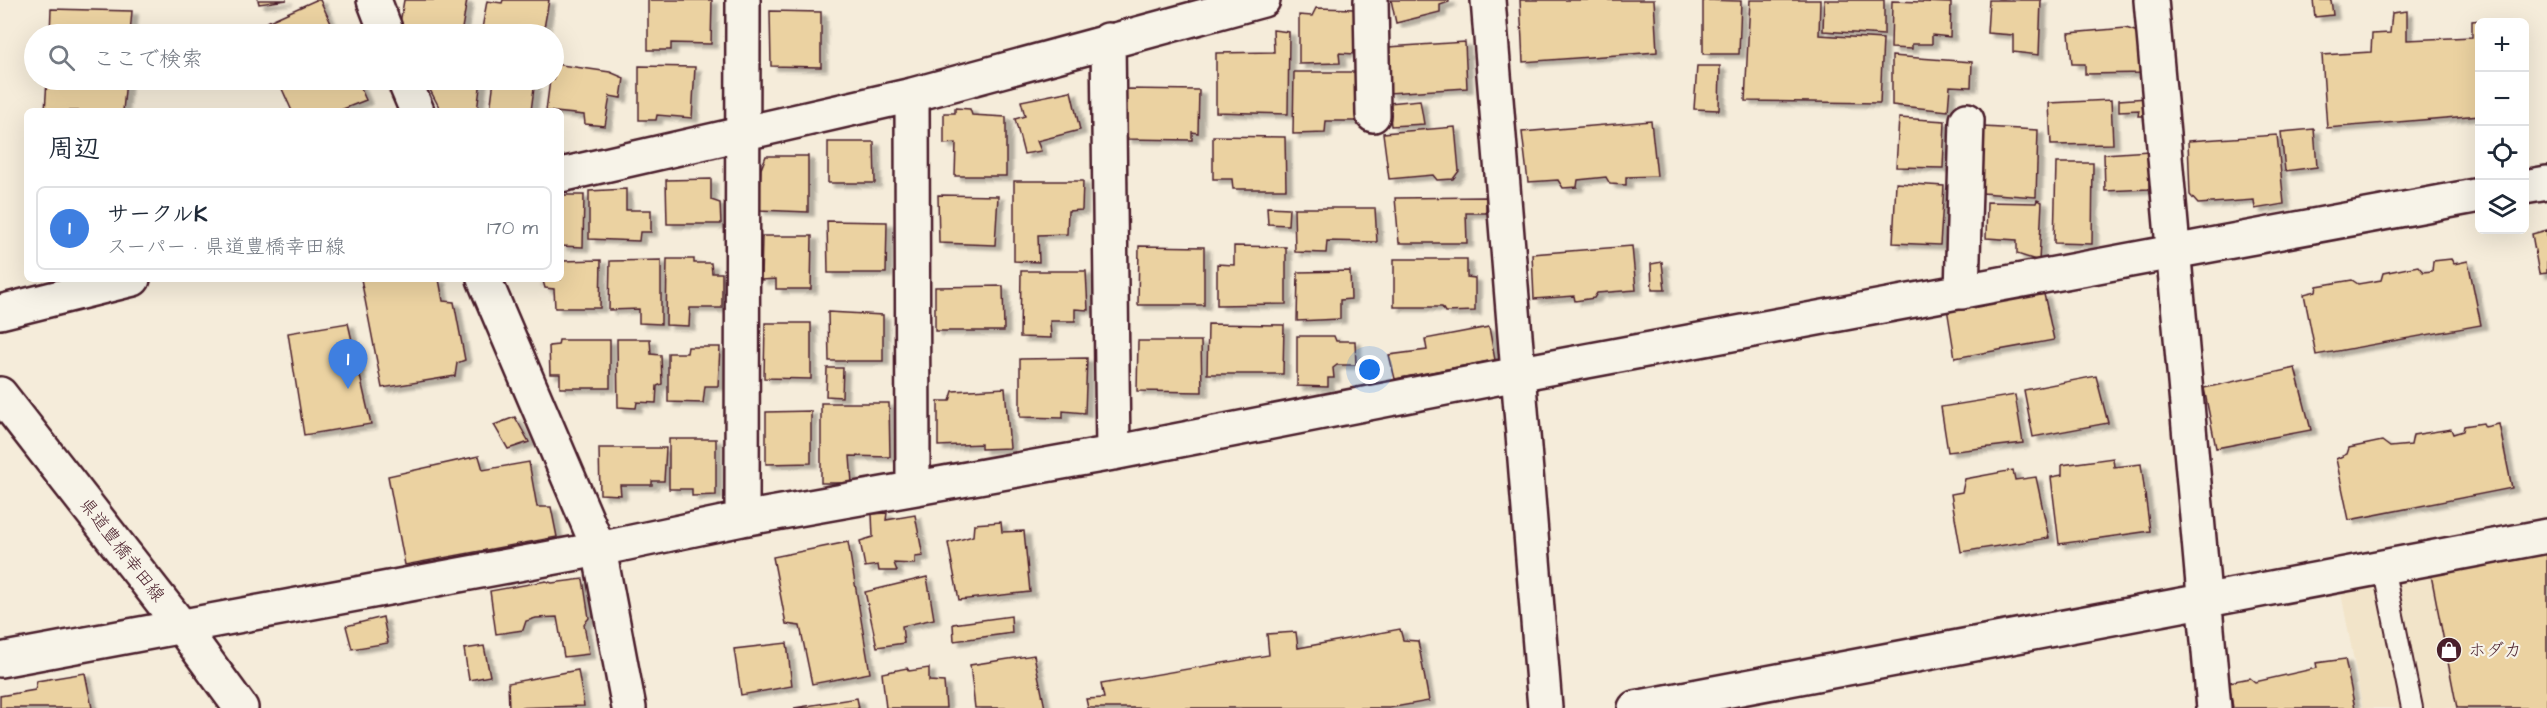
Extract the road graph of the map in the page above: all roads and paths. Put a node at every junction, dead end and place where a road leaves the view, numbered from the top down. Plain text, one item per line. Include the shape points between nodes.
1 (374, 0) edge
2 (743, 0) edge
3 (1263, 0) edge
4 (1371, 0) edge
5 (1488, 0) edge
6 (2151, 0) edge
7 (383, 24) edge
8 (1108, 40) junction
9 (408, 90) edge
10 (912, 95) junction
11 (416, 108) edge
12 (1372, 115) dead end
13 (1967, 120) dead end
14 (741, 134) junction
15 (564, 174) edge
16 (2547, 183) edge
17 (2529, 186) edge
18 (2475, 196) edge
19 (2173, 252) junction
20 (121, 282) edge
21 (485, 282) edge
22 (1962, 292) junction
23 (0, 312) edge
24 (1518, 374) junction
25 (0, 394) edge
26 (1113, 453) junction
27 (913, 488) junction
28 (742, 519) junction
29 (2547, 536) edge
30 (599, 549) junction
31 (2383, 567) junction
32 (2203, 601) junction
33 (181, 626) junction
34 (0, 660) edge
35 (240, 708) edge
36 (629, 708) edge
37 (1545, 708) edge
38 (1635, 708) edge
39 (2214, 708) edge
40 (2412, 708) edge

1 - 7 street
2 - 14 street
3 - 8 street
4 - 12 street
5 - 24 street
6 - 19 street
8 - 10 street
8 - 26 street
9 - 11 street
10 - 14 street
10 - 27 street
13 - 22 street
14 - 15 street
14 - 28 street
16 - 17 street
18 - 19 street
19 - 22 street
19 - 32 street
20 - 23 street
21 - 30 street
22 - 24 street
24 - 26 street
24 - 37 street
25 - 33 street, 県道豊橋幸田線
26 - 27 street
27 - 28 street
28 - 30 street
29 - 31 street
30 - 33 street
30 - 36 street
31 - 32 street
31 - 40 lane
32 - 38 street
32 - 39 street
33 - 34 street
33 - 35 street, 県道豊橋幸田線

